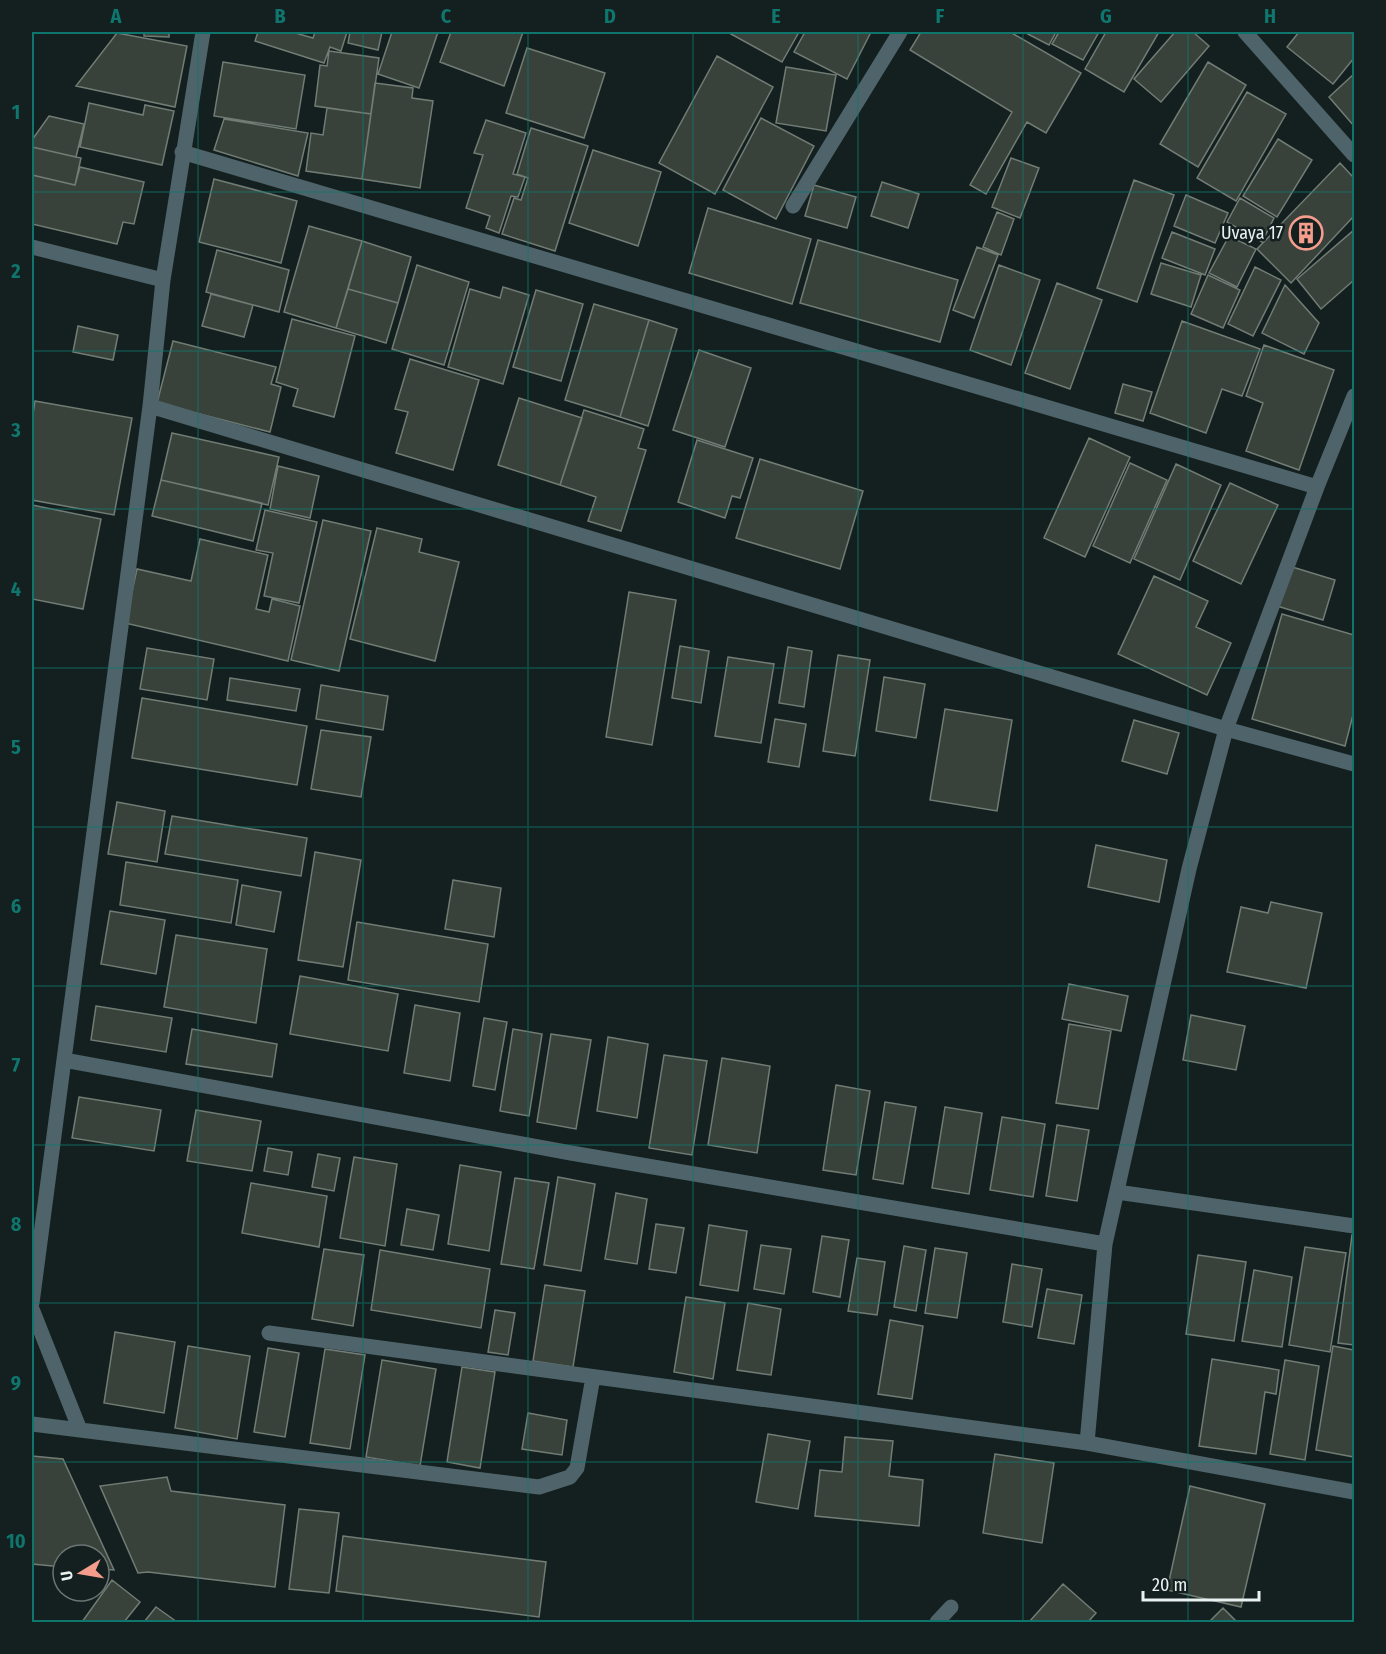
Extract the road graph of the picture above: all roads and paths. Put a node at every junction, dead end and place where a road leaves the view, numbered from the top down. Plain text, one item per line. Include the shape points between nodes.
1 (203, 32) edge
2 (900, 32) edge
3 (1245, 32) edge
4 (182, 152) junction
5 (1354, 155) edge
6 (793, 206) dead end
7 (32, 247) edge
8 (163, 280) junction
9 (1354, 396) edge
10 (150, 406) junction
11 (1317, 486) junction
12 (1226, 729) junction
13 (1354, 764) edge
14 (64, 1060) junction
15 (1117, 1192) junction
16 (1354, 1226) edge
17 (1106, 1244) junction
18 (32, 1303) edge
19 (32, 1309) edge
20 (269, 1333) dead end
21 (593, 1377) junction
22 (32, 1425) edge
23 (80, 1430) junction
24 (1087, 1443) junction
25 (1354, 1492) edge
26 (951, 1607) dead end
27 (937, 1623) edge

1 - 4 street
2 - 6 street
3 - 5 street
4 - 8 street
4 - 11 street
7 - 8 street
8 - 10 street
9 - 11 street
10 - 12 street
10 - 14 street
11 - 12 street
12 - 13 street
12 - 15 street via 1189,869
14 - 17 street via 583,1155
14 - 18 street
15 - 16 street
15 - 17 street
17 - 24 street
19 - 23 street
20 - 21 street
21 - 23 street via 577,1468 570,1477 539,1487
21 - 24 street
22 - 23 street
24 - 25 street
26 - 27 street

